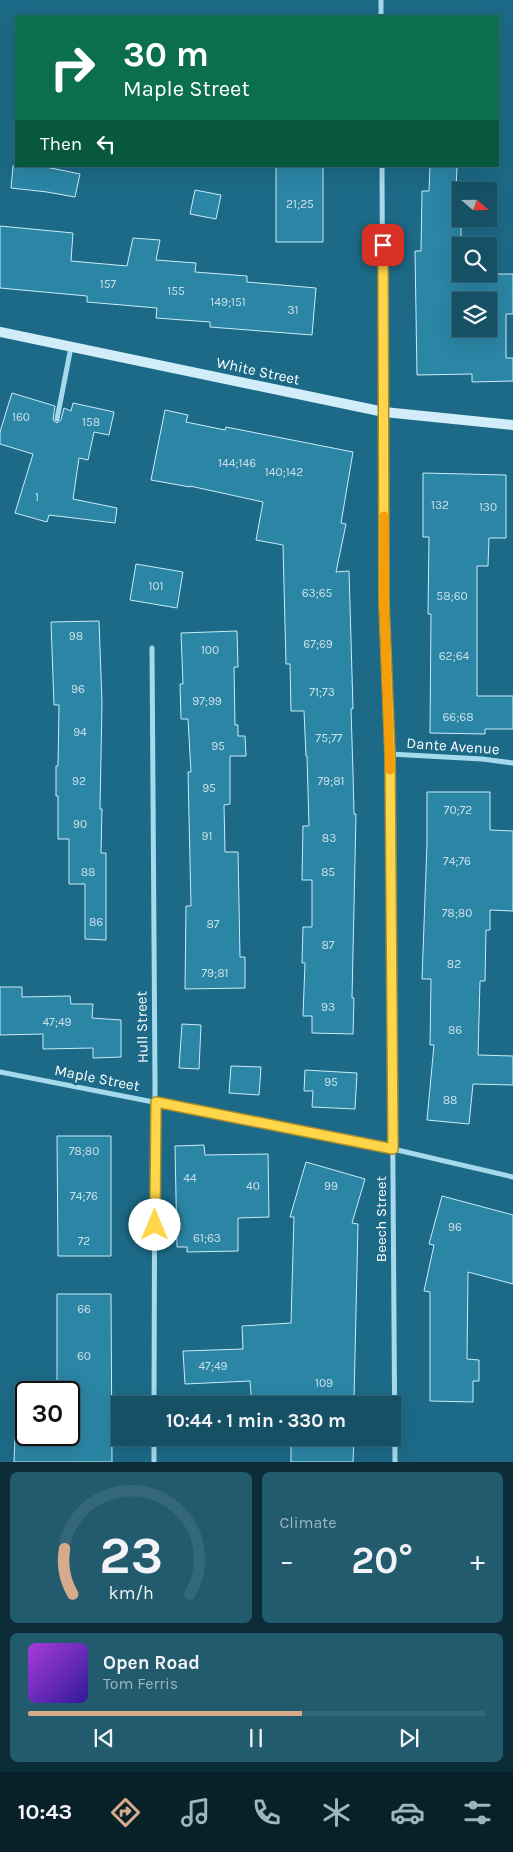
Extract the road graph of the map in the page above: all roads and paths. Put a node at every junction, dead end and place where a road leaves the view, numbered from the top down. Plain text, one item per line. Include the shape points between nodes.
1 (381, 0) edge
2 (382, 15) edge
3 (382, 167) edge
4 (0, 332) edge
5 (71, 347) junction
6 (384, 412) junction
7 (57, 419) dead end
8 (513, 425) edge
9 (152, 648) dead end
10 (390, 754) junction
11 (513, 763) edge
12 (0, 1072) edge
13 (156, 1102) junction
14 (393, 1149) junction
15 (513, 1177) edge
16 (154, 1396) edge
17 (154, 1446) edge
18 (154, 1462) edge
19 (395, 1462) edge

1 - 2 street
3 - 6 street, Beech Street
4 - 5 street, White Street
5 - 6 street, White Street
5 - 7 street
6 - 8 street, White Street
6 - 10 street, Beech Street via 384,603
9 - 13 street, Hull Street
10 - 11 street, Dante Avenue
10 - 14 street, Beech Street
12 - 13 street, Maple Street
13 - 14 street, Maple Street
13 - 16 street, Hull Street
14 - 15 street, Maple Street
14 - 19 street, Beech Street
17 - 18 street

